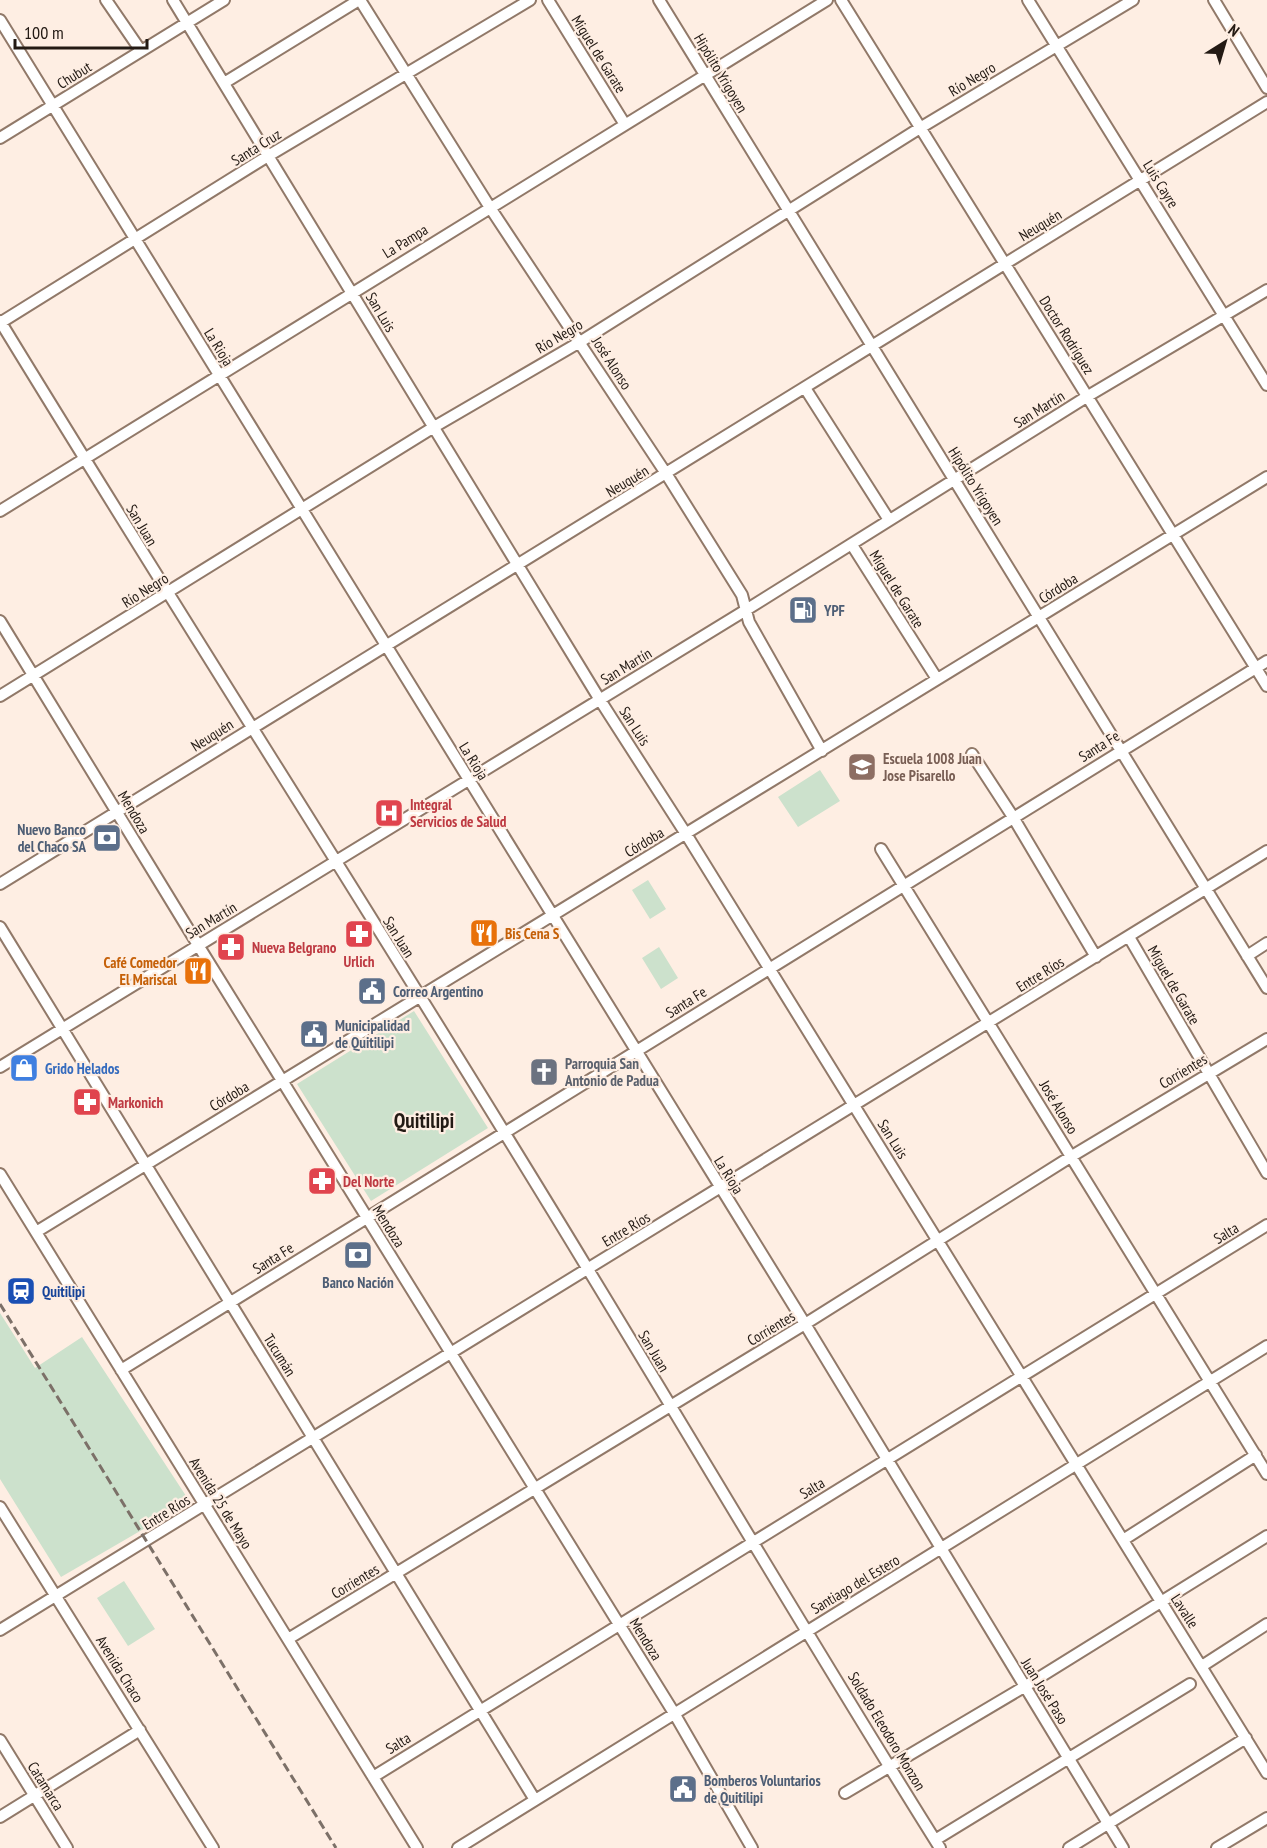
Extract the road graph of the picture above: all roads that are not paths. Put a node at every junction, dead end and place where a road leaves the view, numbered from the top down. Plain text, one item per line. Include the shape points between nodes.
1 (106, 0) edge
2 (173, 0) edge
3 (224, 0) edge
4 (360, 0) edge
5 (530, 0) edge
6 (548, 0) edge
7 (659, 0) edge
8 (827, 0) edge
9 (841, 0) edge
10 (1028, 0) edge
11 (1133, 0) edge
12 (1214, 0) edge
13 (0, 20) edge
14 (187, 23) junction
15 (1056, 47) junction
16 (141, 51) junction
17 (406, 74) junction
18 (705, 76) junction
19 (224, 83) junction
20 (1267, 88) edge
21 (1267, 102) edge
22 (53, 105) junction
23 (624, 123) junction
24 (920, 128) junction
25 (0, 138) edge
26 (268, 156) junction
27 (1142, 181) junction
28 (489, 206) junction
29 (787, 210) junction
30 (136, 241) junction
31 (1004, 264) junction
32 (1267, 290) edge
33 (351, 293) junction
34 (1225, 316) junction
35 (0, 322) edge
36 (580, 342) junction
37 (871, 346) junction
38 (219, 375) junction
39 (1267, 385) edge
40 (805, 388) junction
41 (1088, 396) junction
42 (434, 427) junction
43 (84, 459) junction
44 (667, 475) junction
45 (1267, 477) edge
46 (954, 479) junction
47 (0, 511) edge
48 (302, 511) junction
49 (889, 520) junction
50 (1173, 534) junction
51 (852, 544) junction
52 (518, 565) junction
53 (166, 594) junction
54 (746, 610) junction
55 (1039, 617) junction
56 (0, 621) edge
57 (386, 647) junction
58 (1267, 661) edge
59 (1256, 668) junction
60 (33, 676) junction
61 (937, 679) junction
62 (1267, 686) edge
63 (0, 696) edge
64 (600, 700) junction
65 (252, 728) junction
66 (1122, 750) junction
67 (822, 751) junction
68 (972, 754) dead end
69 (468, 780) junction
70 (116, 812) junction
71 (1013, 817) junction
72 (686, 834) junction
73 (881, 849) dead end
74 (1267, 851) edge
75 (335, 863) junction
76 (0, 884) edge
77 (904, 887) junction
78 (1205, 889) junction
79 (551, 916) junction
80 (0, 927) edge
81 (1129, 937) junction
82 (1267, 944) edge
83 (198, 945) junction
84 (1247, 956) junction
85 (1096, 957) junction
86 (769, 969) junction
87 (1267, 988) edge
88 (419, 998) junction
89 (990, 1022) junction
90 (63, 1028) junction
91 (1267, 1039) edge
92 (634, 1052) junction
93 (0, 1067) edge
94 (1208, 1074) junction
95 (282, 1081) junction
96 (854, 1105) junction
97 (503, 1133) junction
98 (1072, 1156) junction
99 (146, 1164) junction
100 (1267, 1173) edge
101 (0, 1174) edge
102 (721, 1189) junction
103 (367, 1218) junction
104 (1267, 1225) edge
105 (36, 1232) junction
106 (939, 1240) junction
107 (588, 1269) junction
108 (1155, 1293) junction
109 (230, 1302) junction
110 (805, 1324) junction
111 (1267, 1346) edge
112 (451, 1354) junction
113 (121, 1370) junction
114 (1022, 1375) junction
115 (1210, 1381) junction
116 (669, 1406) junction
117 (314, 1438) junction
118 (1256, 1455) junction
119 (885, 1460) junction
120 (1077, 1466) junction
121 (1267, 1474) edge
122 (535, 1489) junction
123 (205, 1505) junction
124 (0, 1507) edge
125 (1267, 1536) edge
126 (1123, 1540) junction
127 (750, 1542) junction
128 (940, 1550) junction
129 (396, 1573) junction
130 (57, 1595) junction
131 (1160, 1601) junction
132 (619, 1624) junction
133 (1267, 1624) edge
134 (0, 1630) edge
135 (807, 1631) junction
136 (288, 1640) junction
137 (1202, 1666) junction
138 (1190, 1684) dead end
139 (1024, 1686) junction
140 (480, 1710) junction
141 (674, 1713) junction
142 (140, 1730) junction
143 (1246, 1738) junction
144 (0, 1740) edge
145 (1070, 1760) junction
146 (891, 1767) junction
147 (1267, 1773) edge
148 (373, 1777) junction
149 (845, 1793) dead end
150 (34, 1795) junction
151 (535, 1800) junction
152 (0, 1817) edge
153 (1267, 1818) edge
154 (1108, 1824) junction
155 (937, 1844) edge
156 (67, 1848) edge
157 (213, 1848) edge
158 (417, 1848) edge
159 (458, 1848) edge
160 (752, 1848) edge
161 (1069, 1848) edge
162 (1123, 1848) edge
163 (1217, 1848) edge

1 - 16 street
2 - 14 street, San Luis
3 - 14 street, Chubut
4 - 17 street, José Alonso
4 - 19 street
5 - 17 street, Santa Cruz
6 - 23 street, Miguel de Garate
7 - 18 street, Hipólito Yrigoyen
8 - 18 street, La Pampa
9 - 24 street, Doctor Rodríguez
10 - 15 street, Luis Cayre
11 - 15 street, Río Negro
12 - 20 street
13 - 22 street, La Rioja
14 - 16 street, Chubut
14 - 19 street, San Luis
15 - 24 street, Río Negro
15 - 27 street, Luis Cayre
16 - 22 street, Chubut
17 - 26 street, Santa Cruz
17 - 28 street, José Alonso
18 - 23 street, La Pampa
18 - 29 street, Hipólito Yrigoyen
19 - 26 street, San Luis
21 - 27 street, Neuquén
22 - 25 street, Chubut
22 - 30 street, La Rioja
23 - 28 street, La Pampa
24 - 29 street, Río Negro
24 - 31 street, Doctor Rodríguez
26 - 30 street, Santa Cruz
26 - 33 street, San Luis
27 - 31 street, Neuquén
27 - 34 street, Luis Cayre
28 - 33 street, La Pampa
28 - 36 street, José Alonso
29 - 36 street, Río Negro
29 - 37 street, Hipólito Yrigoyen
30 - 35 street, Santa Cruz
30 - 38 street, La Rioja
31 - 37 street, Neuquén
31 - 41 street, Doctor Rodríguez
32 - 34 street, San Martín
33 - 38 street, La Pampa
33 - 42 street, San Luis
34 - 39 street, Luis Cayre
34 - 41 street, San Martín
35 - 43 street, San Juan
36 - 42 street, Río Negro
36 - 44 street, José Alonso
37 - 40 street, Neuquén
37 - 46 street, Hipólito Yrigoyen
38 - 43 street, La Pampa
38 - 48 street, La Rioja
40 - 44 street, Neuquén
40 - 49 street
41 - 46 street, San Martín
41 - 50 street, Doctor Rodríguez
42 - 48 street, Río Negro
42 - 52 street, San Luis
43 - 47 street, La Pampa
43 - 53 street, San Juan
44 - 52 street, Neuquén
44 - 54 street, José Alonso via 742,595
45 - 50 street, Córdoba
46 - 49 street, San Martín
46 - 55 street, Hipólito Yrigoyen
48 - 53 street, Río Negro
48 - 57 street, La Rioja
49 - 51 street, San Martín
50 - 55 street, Córdoba
50 - 59 street, Doctor Rodríguez
51 - 54 street, San Martín
51 - 61 street, Miguel de Garate
52 - 57 street, Neuquén
52 - 64 street, San Luis
53 - 60 street, Río Negro
53 - 65 street, San Juan
54 - 64 street, San Martín
54 - 67 street, José Alonso via 749,622
55 - 61 street, Córdoba
55 - 66 street, Hipólito Yrigoyen
56 - 60 street, Mendoza
57 - 65 street, Neuquén
57 - 69 street, La Rioja
58 - 59 street, Santa Fe
59 - 62 street, Doctor Rodríguez
59 - 66 street, Santa Fe
60 - 63 street, Río Negro
60 - 70 street, Mendoza
61 - 67 street, Córdoba
64 - 69 street, San Martín
64 - 72 street, San Luis
65 - 70 street, Neuquén
65 - 75 street, San Juan
66 - 71 street, Santa Fe
66 - 78 street, Hipólito Yrigoyen
67 - 72 street, Córdoba
68 - 71 street
69 - 75 street, San Martín
69 - 79 street, La Rioja
70 - 76 street, Neuquén
70 - 83 street, Mendoza
71 - 77 street, Santa Fe
71 - 85 street
72 - 79 street, Córdoba
72 - 86 street, San Luis
73 - 77 street, José Alonso
74 - 78 street, Entre Ríos
75 - 83 street, San Martín
75 - 88 street, San Juan
77 - 86 street, Santa Fe
77 - 89 street, José Alonso
78 - 81 street, Entre Ríos
78 - 84 street, Hipólito Yrigoyen
79 - 88 street, Córdoba
79 - 92 street, La Rioja
80 - 90 street, Tucumán
81 - 85 street, Entre Ríos
81 - 94 street, Miguel de Garate
82 - 84 street
83 - 90 street, San Martín
83 - 95 street, Mendoza
84 - 87 street, Hipólito Yrigoyen
85 - 89 street, Entre Ríos
86 - 92 street, Santa Fe
86 - 96 street, San Luis
88 - 95 street, Córdoba
88 - 97 street, San Juan
89 - 96 street, Entre Ríos
89 - 98 street, José Alonso
90 - 93 street, San Martín
90 - 99 street, Tucumán
91 - 94 street, Corrientes
92 - 97 street, Santa Fe
92 - 102 street, La Rioja
94 - 98 street, Corrientes
94 - 100 street, Miguel de Garate
95 - 99 street, Córdoba
95 - 103 street, Mendoza
96 - 102 street, Entre Ríos
96 - 106 street, San Luis
97 - 103 street, Santa Fe
97 - 107 street, San Juan
98 - 106 street, Corrientes
98 - 108 street, José Alonso
99 - 105 street, Córdoba
99 - 109 street, Tucumán
101 - 105 street, Avenida 25 de Mayo
102 - 107 street, Entre Ríos
102 - 110 street, La Rioja
103 - 109 street, Santa Fe
103 - 112 street, Mendoza
104 - 108 street, Salta
105 - 113 street, Avenida 25 de Mayo
106 - 110 street, Corrientes
106 - 114 street, San Luis
107 - 112 street, Entre Ríos
107 - 116 street, San Juan
108 - 114 street, Salta
108 - 115 street, José Alonso
109 - 113 street, Santa Fe
109 - 117 street, Tucumán
110 - 116 street, Corrientes
110 - 119 street, La Rioja
111 - 115 street, Santiago del Estero
112 - 117 street, Entre Ríos
112 - 122 street, Mendoza
113 - 123 street, Avenida 25 de Mayo
114 - 119 street, Salta
114 - 120 street, San Luis
115 - 118 street, José Alonso
115 - 120 street, Santiago del Estero
116 - 122 street, Corrientes
116 - 127 street, San Juan
117 - 123 street, Entre Ríos
117 - 129 street, Tucumán
118 - 121 street, José Alonso
118 - 126 street
119 - 127 street, Salta
119 - 128 street, La Rioja
120 - 126 street, Lavalle
120 - 128 street, Santiago del Estero
122 - 129 street, Corrientes
122 - 132 street, Mendoza
123 - 130 street, Entre Ríos
123 - 136 street, Avenida 25 de Mayo
124 - 130 street, Avenida Chaco
125 - 131 street
126 - 131 street, Lavalle
127 - 132 street, Salta
127 - 135 street, San Juan
128 - 135 street, Santiago del Estero
128 - 139 street, Juan José Paso
129 - 136 street, Corrientes
129 - 140 street, Tucumán
130 - 134 street, Entre Ríos
130 - 142 street, Avenida Chaco
131 - 137 street, Lavalle
131 - 139 street
132 - 140 street, Salta
132 - 141 street, Mendoza
133 - 137 street
135 - 141 street, Santiago del Estero
135 - 146 street, Soldado Eleodoro Monzon
136 - 148 street, Avenida 25 de Mayo
137 - 143 street, Lavalle
138 - 145 street
139 - 145 street, Juan José Paso
139 - 146 street
140 - 148 street, Salta
140 - 151 street, Tucumán
141 - 151 street, Santiago del Estero
141 - 160 street, Mendoza
142 - 150 street
142 - 157 street, Avenida Chaco
143 - 147 street, Lavalle
143 - 154 street
144 - 150 street, Catamarca
145 - 154 street, Juan José Paso
145 - 155 street
146 - 149 street
146 - 155 street, Soldado Eleodoro Monzon
148 - 158 street, Avenida 25 de Mayo
150 - 152 street
150 - 156 street, Catamarca
151 - 159 street, Santiago del Estero
153 - 163 street
154 - 161 street
154 - 162 street, Juan José Paso

